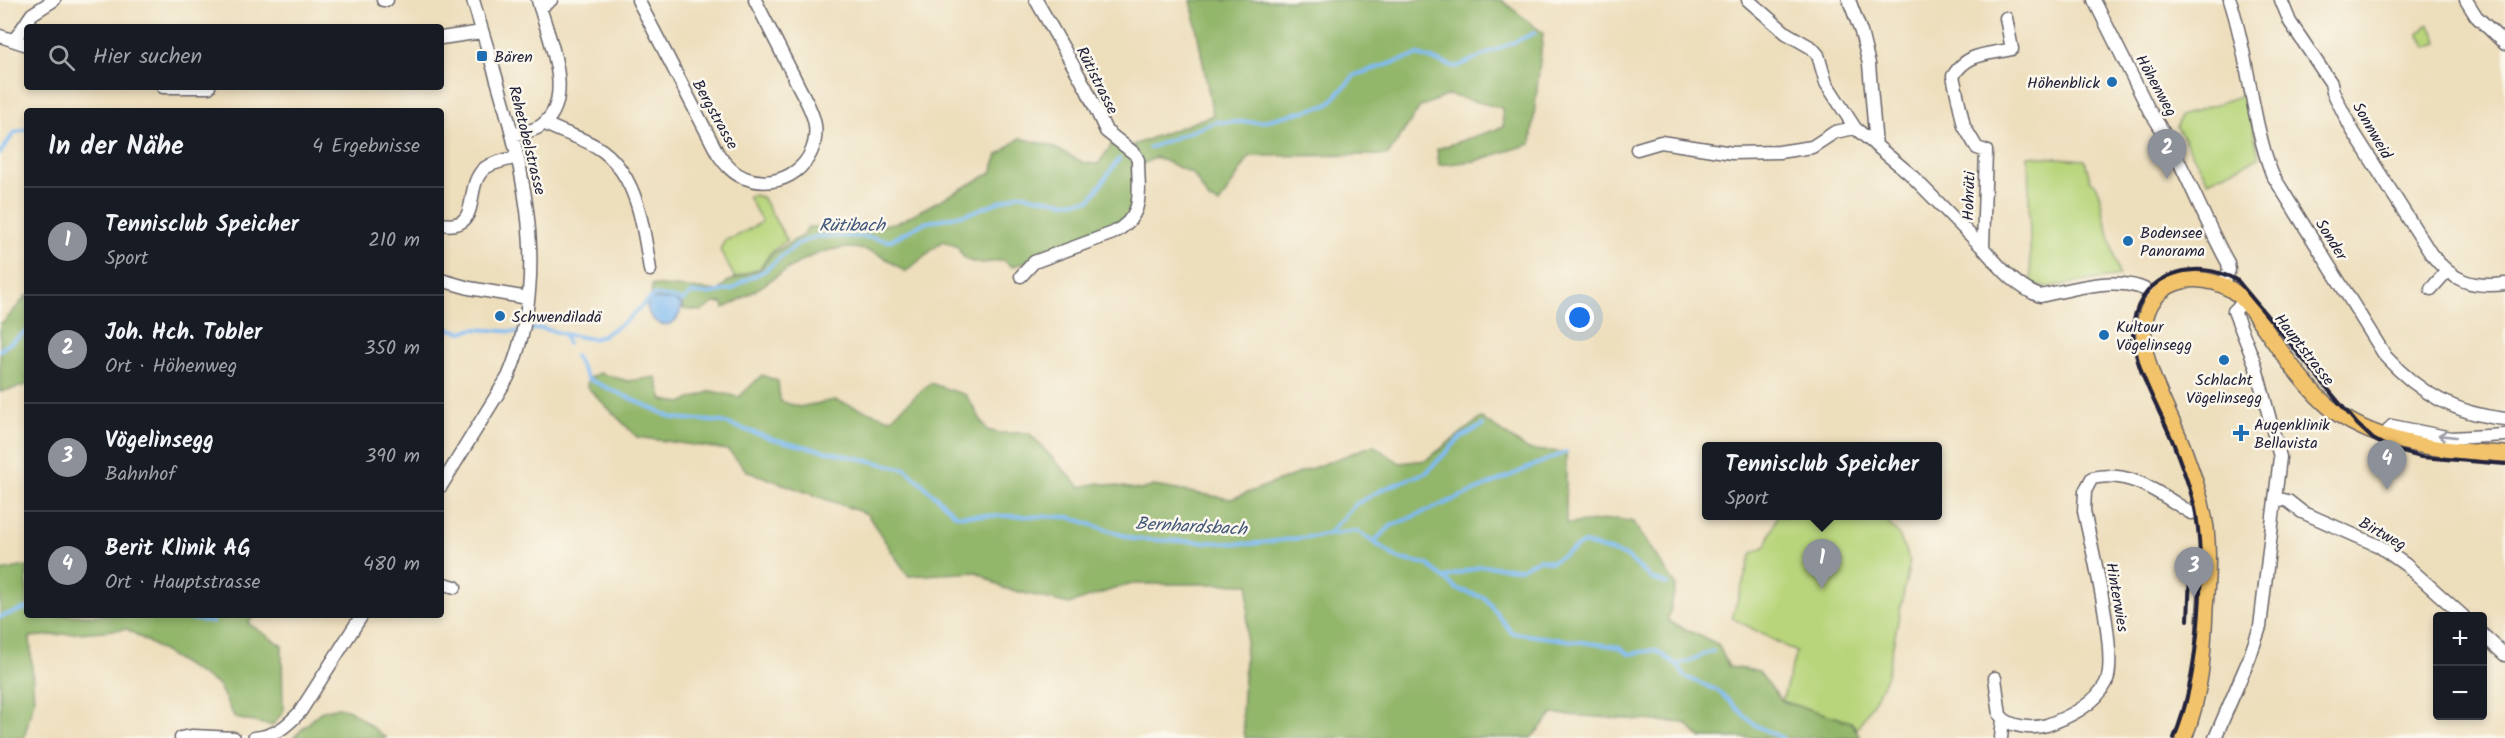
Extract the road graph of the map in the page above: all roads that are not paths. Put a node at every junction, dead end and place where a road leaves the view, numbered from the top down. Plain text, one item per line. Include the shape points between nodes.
1 (54, 0) edge
2 (473, 0) edge
3 (551, 0) edge
4 (638, 0) edge
5 (755, 0) edge
6 (1036, 0) edge
7 (1748, 0) edge
8 (1849, 0) edge
9 (2094, 0) edge
10 (2230, 0) edge
11 (2281, 0) edge
12 (2466, 0) edge
13 (539, 4) edge
14 (2006, 18) dead end
15 (25, 24) edge
16 (24, 26) edge
17 (482, 32) junction
18 (0, 36) edge
19 (444, 38) edge
20 (15, 39) junction
21 (24, 44) edge
22 (2505, 44) edge
23 (544, 123) junction
24 (1855, 128) junction
25 (513, 135) junction
26 (1876, 146) junction
27 (1636, 149) dead end
28 (517, 156) junction
29 (444, 224) edge
30 (1983, 248) junction
31 (650, 270) dead end
32 (2445, 272) junction
33 (1021, 276) dead end
34 (444, 281) edge
35 (2224, 284) junction
36 (2505, 284) edge
37 (2431, 289) dead end
38 (2157, 297) junction
39 (528, 298) junction
40 (2245, 301) junction
41 (2505, 419) edge
42 (2385, 435) junction
43 (2505, 435) edge
44 (2505, 454) edge
45 (444, 481) edge
46 (2275, 498) junction
47 (2203, 512) junction
48 (444, 584) edge
49 (455, 587) dead end
50 (2459, 612) edge
51 (360, 618) edge
52 (2487, 639) edge
53 (2505, 655) edge
54 (1995, 678) dead end
55 (2003, 719) junction
56 (181, 738) edge
57 (234, 738) edge
58 (254, 738) edge
59 (2001, 738) edge
60 (2184, 738) edge
61 (2215, 738) edge

1 - 15 street via 32,14
2 - 17 street, Rehetobelstrasse
3 - 13 street
4 - 5 street, Bergstrasse via 718,154 736,174 768,182 804,166 813,150 815,130 811,111
6 - 33 street, Rütistrasse via 1106,131 1135,154 1138,201 1134,218 1124,227 1034,262
7 - 24 street, Hohrüti via 1818,55 1826,83
8 - 26 street via 1869,64
9 - 35 street, Höhenweg via 2228,263
10 - 41 street, Sonder via 2272,174 2386,357 2435,398 2475,414
11 - 32 street, Sonnweid via 2290,22 2331,83 2351,128
12 - 22 street via 2476,16
13 - 23 street via 560,89 556,107
14 - 30 street, Hohrüti via 2012,49 1970,58 1960,64 1953,76 1965,126 1977,148 1986,151
16 - 20 street
17 - 19 street
17 - 25 street, Rehetobelstrasse
18 - 20 street
20 - 21 street
23 - 25 street
23 - 31 street via 603,150 621,169 644,227
24 - 26 street, Hohrüti
24 - 27 street via 1835,132 1812,147 1779,152 1732,153 1661,142
25 - 28 street, Rehetobelstrasse
26 - 30 street, Hohrüti via 1909,172
28 - 29 street via 486,166 473,189 467,219 460,224
28 - 39 street, Rehetobelstrasse via 528,219
30 - 38 street, Hohrüti via 2007,274 2040,296 2122,284 2145,289
32 - 36 street via 2470,283
32 - 37 street
34 - 39 street
35 - 38 main road via 2186,280
35 - 40 main road, Hauptstrasse
38 - 47 main road via 2145,322 2146,352 2194,476
39 - 45 street, Rehetobelstrasse via 521,343 508,377
40 - 42 main road, Hauptstrasse via 2311,389 2345,418
40 - 46 street via 2234,311 2256,364 2280,457
43 -> 42 street via 2451,438 2392,426
42 - 44 main road, Hauptstrasse via 2439,449
46 - 50 street, Birtweg via 2379,546
46 - 61 street via 2260,627
47 - 55 street, Hinterwies via 2191,513 2130,478 2108,474 2092,478 2085,491 2084,511 2109,639 2111,662 2106,682 2084,707 2056,722 2024,727
47 - 60 main road via 2208,571 2202,670
48 - 49 street
51 - 58 street via 300,712 273,734
52 - 53 street
54 - 55 street
55 - 59 street
56 - 57 street

